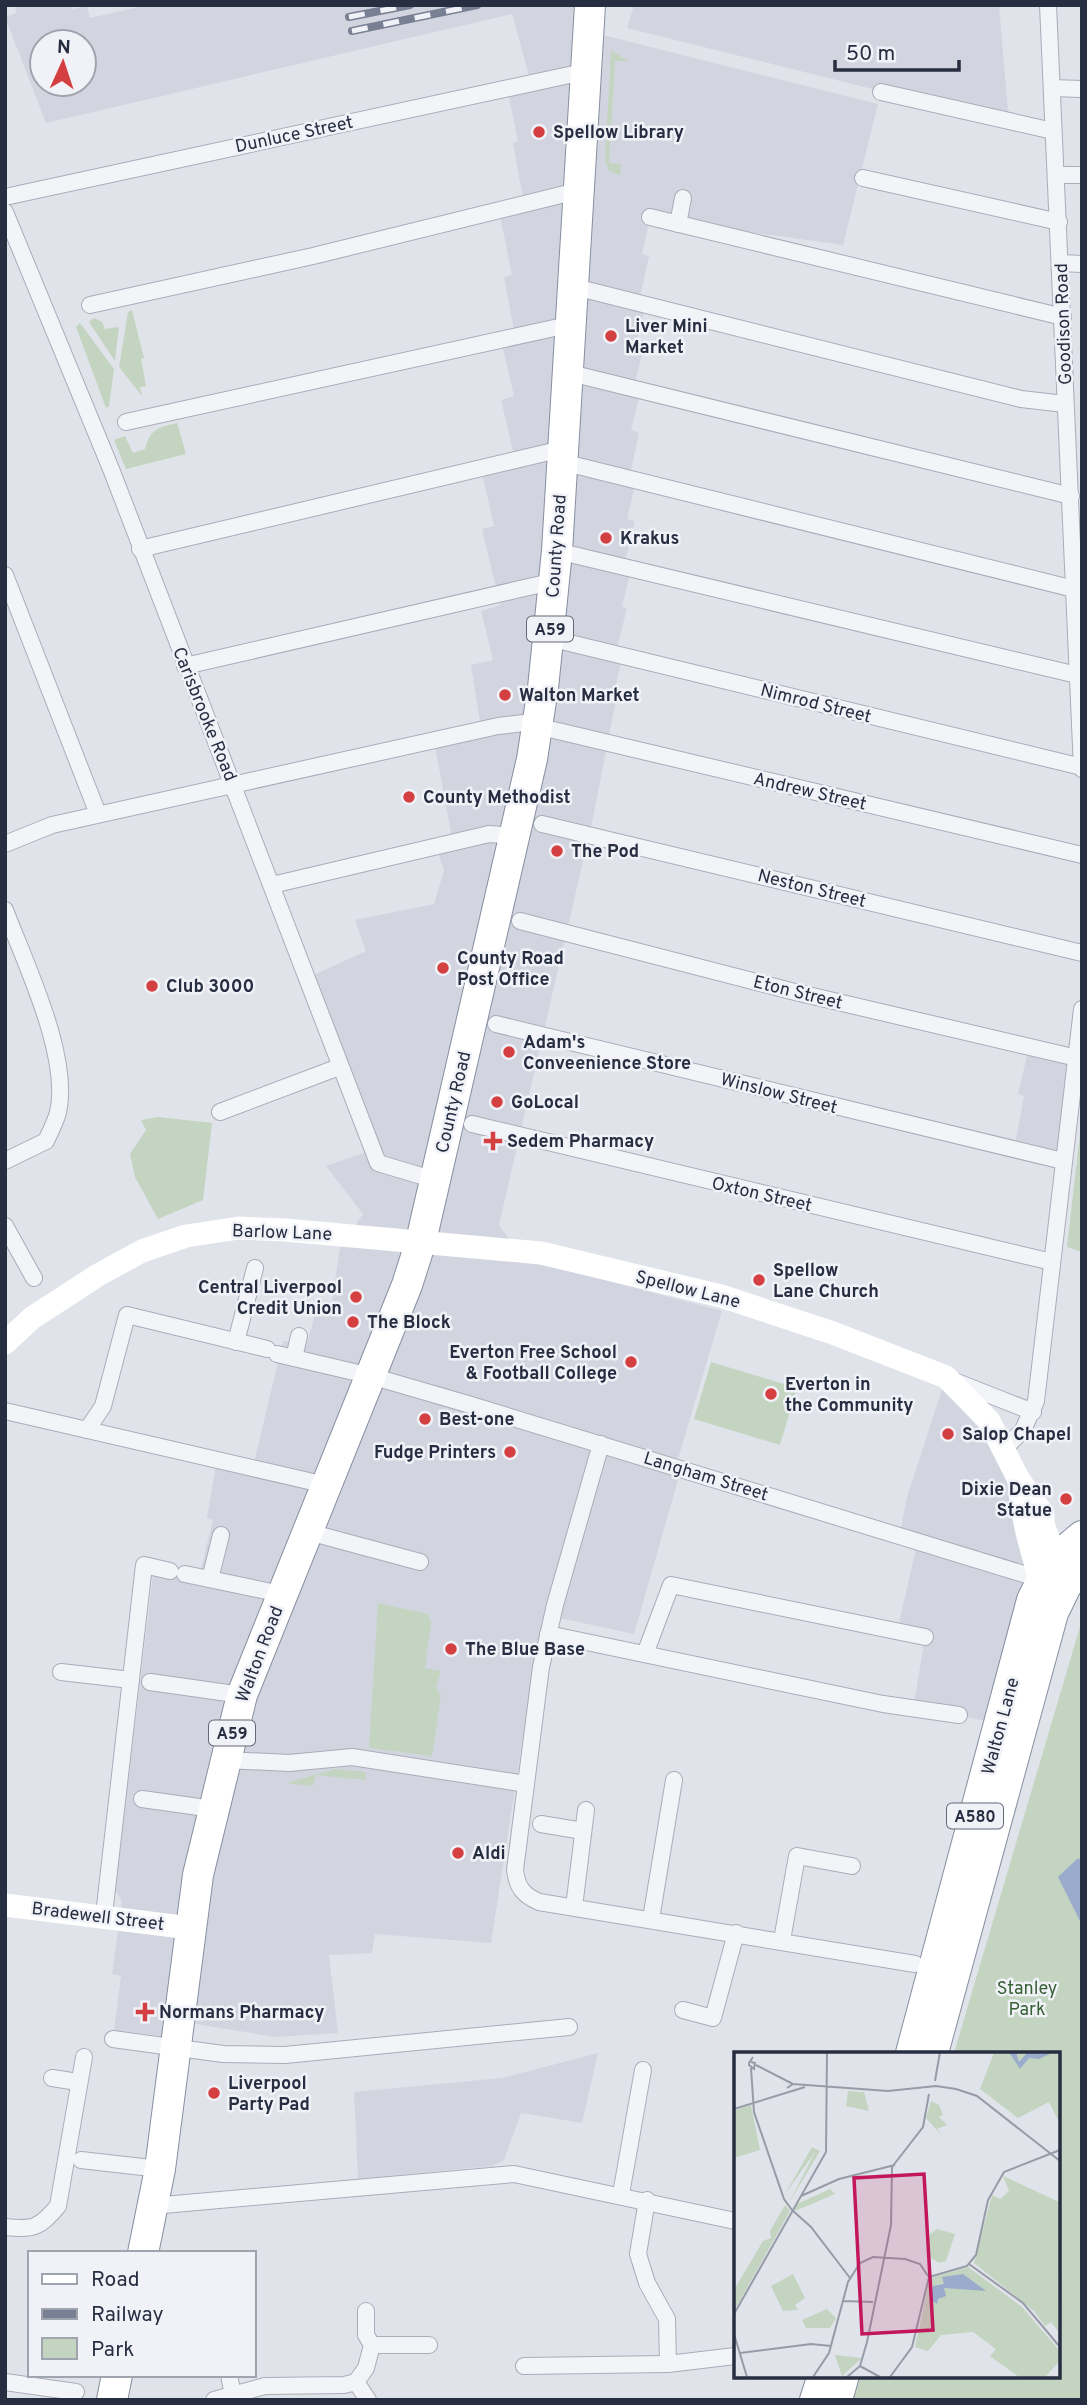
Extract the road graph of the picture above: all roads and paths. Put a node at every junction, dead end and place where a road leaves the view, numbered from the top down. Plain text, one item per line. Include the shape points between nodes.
1 (590, 5) edge
2 (1048, 5) edge
3 (583, 72) junction
4 (1052, 88) junction
5 (1082, 89) edge
6 (881, 92) dead end
7 (1053, 131) junction
8 (1056, 174) junction
9 (1082, 175) edge
10 (863, 178) dead end
11 (577, 191) junction
12 (5, 197) edge
13 (683, 198) dead end
14 (5, 212) edge
15 (650, 218) dead end
16 (1059, 222) junction
17 (678, 224) junction
18 (1061, 263) junction
19 (1082, 264) edge
20 (571, 286) junction
21 (90, 305) dead end
22 (1063, 317) junction
23 (568, 325) junction
24 (1064, 349) junction
25 (1082, 349) edge
26 (566, 372) junction
27 (1065, 404) junction
28 (126, 422) dead end
29 (1075, 438) edge
30 (562, 456) junction
31 (1071, 496) junction
32 (1077, 523) edge
33 (140, 548) junction
34 (557, 551) junction
35 (5, 575) edge
36 (555, 580) junction
37 (1074, 589) junction
38 (549, 638) junction
39 (186, 666) junction
40 (1077, 675) junction
41 (538, 726) junction
42 (1082, 768) edge
43 (234, 785) junction
44 (98, 814) junction
45 (529, 830) junction
46 (5, 844) edge
47 (1082, 855) edge
48 (272, 885) junction
49 (5, 910) edge
50 (520, 920) dead end
51 (1082, 953) edge
52 (1082, 1009) edge
53 (496, 1024) dead end
54 (1077, 1058) junction
55 (339, 1067) junction
56 (220, 1112) dead end
57 (472, 1124) dead end
58 (5, 1161) edge
59 (1063, 1161) junction
60 (435, 1180) junction
61 (5, 1226) edge
62 (421, 1241) junction
63 (1052, 1262) junction
64 (256, 1268) dead end
65 (34, 1278) dead end
66 (299, 1336) dead end
67 (236, 1342) junction
68 (5, 1343) edge
69 (294, 1358) junction
70 (371, 1376) junction
71 (946, 1377) junction
72 (5, 1411) edge
73 (1032, 1412) junction
74 (86, 1430) junction
75 (601, 1444) junction
76 (1004, 1448) junction
77 (1019, 1480) junction
78 (326, 1485) junction
79 (1043, 1514) junction
80 (1082, 1527) edge
81 (305, 1531) junction
82 (221, 1535) dead end
83 (1082, 1536) edge
84 (421, 1562) dead end
85 (1061, 1572) edge
86 (210, 1579) junction
87 (281, 1594) junction
88 (548, 1634) junction
89 (925, 1637) dead end
90 (645, 1654) junction
91 (61, 1672) dead end
92 (131, 1680) junction
93 (150, 1682) dead end
94 (242, 1695) junction
95 (958, 1715) dead end
96 (225, 1760) junction
97 (674, 1780) dead end
98 (526, 1784) junction
99 (142, 1799) dead end
100 (213, 1809) junction
101 (586, 1810) dead end
102 (541, 1824) dead end
103 (583, 1831) junction
104 (852, 1866) dead end
105 (5, 1905) edge
106 (574, 1907) junction
107 (104, 1915) junction
108 (651, 1919) junction
109 (190, 1928) junction
110 (736, 1933) junction
111 (782, 1940) junction
112 (915, 1964) dead end
113 (683, 2010) dead end
114 (569, 2027) dead end
115 (113, 2039) dead end
116 (174, 2048) junction
117 (911, 2052) edge
118 (933, 2052) edge
119 (83, 2057) dead end
120 (643, 2070) dead end
121 (52, 2078) dead end
122 (78, 2082) junction
123 (81, 2160) dead end
124 (160, 2169) junction
125 (621, 2194) junction
126 (647, 2200) junction
127 (152, 2206) junction
128 (734, 2221) edge
129 (5, 2227) edge
130 (143, 2251) edge
131 (366, 2311) dead end
132 (372, 2345) junction
133 (429, 2345) dead end
134 (734, 2356) edge
135 (668, 2364) junction
136 (524, 2366) dead end
137 (117, 2377) edge
138 (229, 2377) edge
139 (822, 2377) edge
140 (843, 2377) edge
141 (5, 2382) edge
142 (356, 2382) junction
143 (76, 2392) dead end
144 (233, 2397) edge
145 (111, 2400) edge
146 (214, 2400) edge
147 (368, 2400) edge
148 (815, 2400) edge
149 (837, 2400) edge

1 - 3 highway, County Road / A59
2 - 4 street, Goodison Road
3 - 11 highway, County Road / A59
3 - 12 street, Dunluce Street
4 - 5 street
4 - 7 street, Goodison Road
6 - 7 street
7 - 8 street, Goodison Road
8 - 9 street
8 - 16 street, Goodison Road
10 - 16 street
11 - 20 highway, County Road / A59
11 - 21 street
13 - 17 street
14 - 33 street, Carisbrooke Road
15 - 17 street
16 - 18 street, Goodison Road
17 - 22 street
18 - 19 street
18 - 22 street, Goodison Road
20 - 23 highway, County Road / A59
20 - 27 street via 1013,397
22 - 24 street, Goodison Road
23 - 26 highway, County Road / A59
23 - 28 street
24 - 25 street
24 - 27 street, Goodison Road
26 - 30 highway, County Road / A59
26 - 31 street
27 - 29 street, Goodison Road
29 - 31 street, Goodison Road
30 - 33 street
30 - 34 highway, County Road / A59
30 - 37 street
31 - 32 street, Goodison Road
32 - 37 street, Goodison Road
33 - 39 street, Carisbrooke Road
34 - 36 highway, County Road / A59
34 - 40 street
35 - 44 street
36 - 38 highway, County Road / A59
36 - 39 street
37 - 40 street, Goodison Road
38 - 41 highway, County Road / A59
38 - 42 street, Nimrod Street
39 - 43 street, Carisbrooke Road
40 - 42 street, Goodison Road
41 - 43 street, Andrew Street via 498,726
41 - 45 highway, County Road / A59
41 - 47 street, Andrew Street
43 - 44 street, Andrew Street
43 - 48 street, Carisbrooke Road
44 - 46 street, Andrew Street via 52,825
45 - 48 street, Neston Street via 489,834
45 - 51 street, Neston Street
45 - 60 highway, County Road / A59
48 - 55 street, Carisbrooke Road
49 - 58 street via 57,1049 59,1083 58,1114 46,1141
50 - 54 street, Eton Street via 791,991
52 - 54 street
53 - 59 street, Winslow Street
54 - 59 street
55 - 56 street
55 - 60 street, Carisbrooke Road via 378,1163
57 - 63 street, Oxton Street
59 - 63 street
60 - 62 highway, County Road / A59
61 - 65 street
62 - 68 street, Barlow Lane via 239,1228 186,1236 142,1251 88,1281 32,1318
62 - 70 highway, Walton Road / A59
62 - 71 street, Spellow Lane via 529,1251 721,1296
63 - 73 street
64 - 67 street
66 - 69 street
67 - 69 street, Langham Street
67 - 74 street, Langham Street via 127,1315 103,1406
69 - 70 street, Langham Street
70 - 75 street, Langham Street
70 - 78 highway, Walton Road / A59
71 - 73 street, Spellow Lane
71 - 76 street, Spellow Lane via 981,1409
72 - 74 street
73 - 76 street via 1023,1430
74 - 78 street
75 - 85 street, Langham Street
75 - 88 street
76 - 77 street, Spellow Lane
77 - 79 street, Spellow Lane
77 - 85 street, Spellow Lane via 1021,1517
78 - 81 highway, Walton Road / A59
79 - 80 street via 1059,1525
79 - 85 street, Spellow Lane
81 - 84 street
81 - 87 highway, Walton Road / A59
82 - 86 street
83 - 85 highway, Walton Lane / A580
85 - 117 highway, Walton Lane / A580 via 1031,1600
85 - 118 highway, Walton Lane / A580
86 - 87 street
86 - 92 street via 144,1565
87 - 94 highway, Walton Road / A59
88 - 90 street
88 - 98 street
89 - 90 street via 671,1585
90 - 95 street via 883,1704
91 - 92 street
92 - 107 street
93 - 94 street
94 - 96 highway, Walton Road / A59
96 - 98 street via 289,1763 352,1757
96 - 100 highway, Walton Road / A59
97 - 108 street
98 - 106 street via 515,1870 522,1891 539,1902
99 - 100 street
100 - 109 highway, Walton Road / A59
101 - 103 street
102 - 103 street
103 - 106 street
104 - 111 street via 797,1856
105 - 107 street, Bradewell Street
106 - 108 street
107 - 109 street, Bradewell Street
108 - 110 street
109 - 116 highway, Walton Road / A59
110 - 111 street
110 - 113 street via 713,2018
111 - 112 street
114 - 116 street via 313,2053 253,2055
115 - 116 street
116 - 124 highway, Walton Road / A59
119 - 122 street
120 - 125 street
121 - 122 street
122 - 129 street via 58,2206 45,2222 30,2230
123 - 124 street
124 - 127 highway, Walton Road / A59
125 - 126 street
125 - 127 street via 514,2174
126 - 128 street
126 - 135 street via 638,2254 647,2283 667,2319
127 - 130 highway, Walton Road / A59
131 - 132 street via 366,2335
132 - 133 street
132 - 142 street via 366,2368
134 - 135 street
135 - 136 street
137 - 145 highway
138 - 144 street
139 - 148 highway
140 - 149 highway
141 - 143 street
142 - 144 street via 265,2386
142 - 147 street
144 - 146 street

